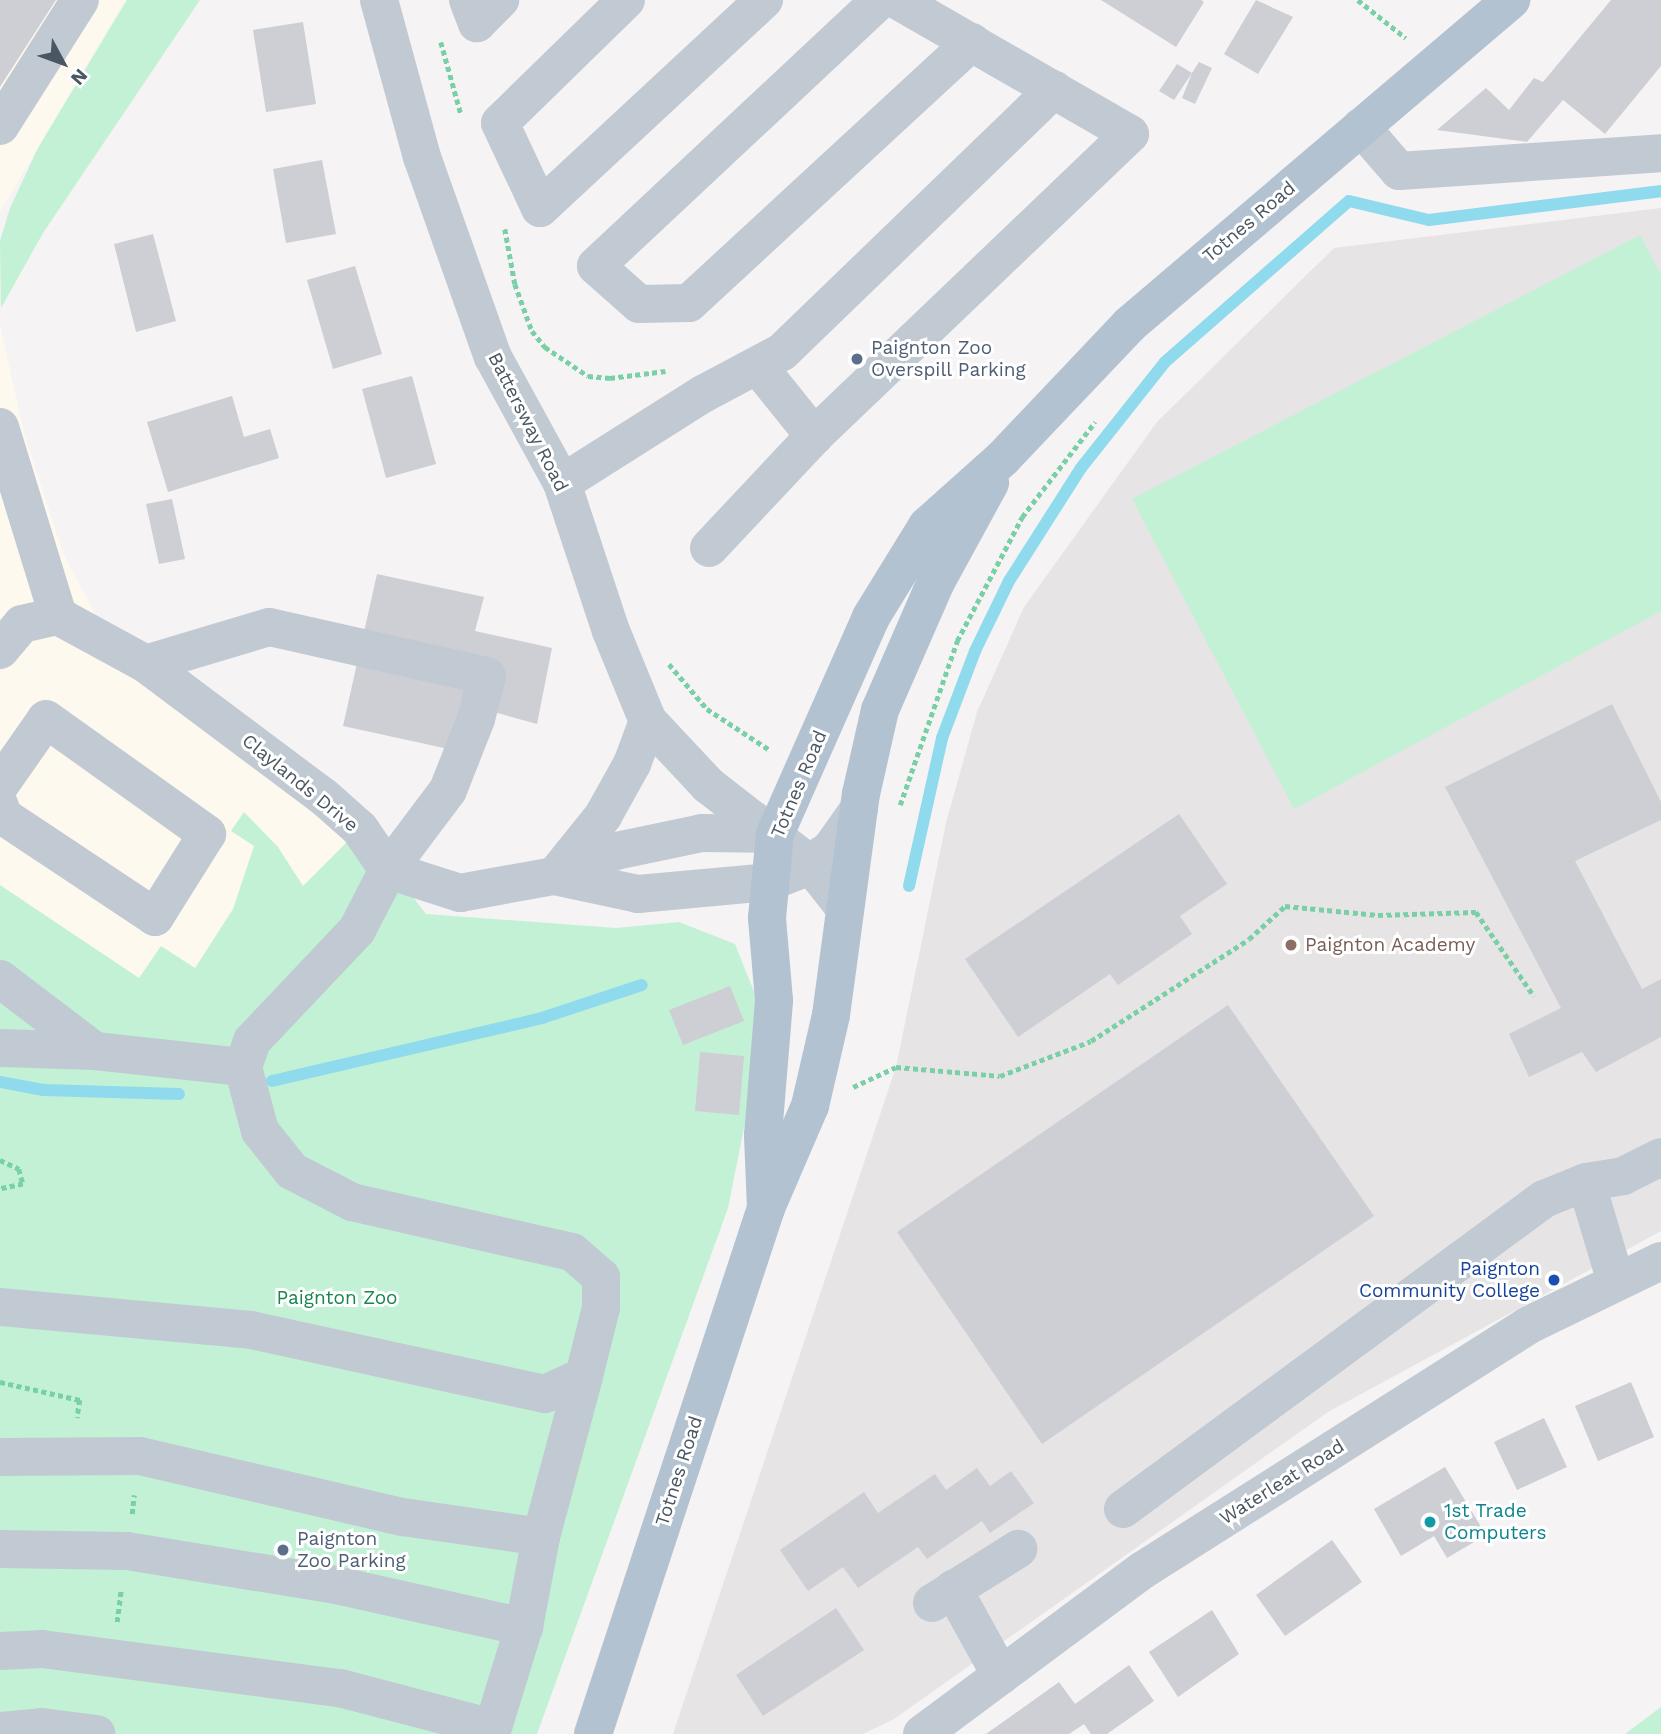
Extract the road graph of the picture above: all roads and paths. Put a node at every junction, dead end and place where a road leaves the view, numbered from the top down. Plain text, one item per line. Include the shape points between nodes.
1 (80, 0) edge
2 (379, 0) edge
3 (468, 0) edge
4 (500, 0) edge
5 (626, 0) edge
6 (764, 0) edge
7 (880, 0) edge
8 (897, 0) edge
9 (1358, 0) edge
10 (1511, 0) edge
11 (972, 42) junction
12 (1440, 64) junction
13 (1054, 89) junction
14 (0, 126) edge
15 (1361, 127) junction
16 (1661, 153) edge
17 (758, 366) junction
18 (0, 427) edge
19 (814, 436) junction
20 (1002, 459) junction
21 (562, 483) junction
22 (709, 548) dead end
23 (58, 616) junction
24 (0, 650) edge
25 (146, 664) junction
26 (648, 722) junction
27 (0, 785) edge
28 (0, 806) edge
29 (859, 809) junction
30 (775, 834) junction
31 (810, 864) junction
32 (388, 870) junction
33 (554, 876) junction
34 (770, 882) junction
35 (844, 907) junction
36 (0, 979) edge
37 (1534, 996) dead end
38 (0, 1048) edge
39 (95, 1051) junction
40 (243, 1067) junction
41 (810, 1106) junction
42 (1661, 1157) edge
43 (0, 1160) edge
44 (1586, 1182) junction
45 (0, 1189) edge
46 (766, 1208) junction
47 (1661, 1261) edge
48 (1616, 1282) junction
49 (0, 1307) edge
50 (584, 1376) junction
51 (0, 1382) edge
52 (140, 1456) junction
53 (0, 1457) edge
54 (70, 1458) junction
55 (1124, 1509) dead end
56 (541, 1537) junction
57 (0, 1549) edge
58 (1018, 1549) dead end
59 (127, 1550) junction
60 (524, 1627) junction
61 (0, 1651) edge
62 (112, 1658) junction
63 (1001, 1676) junction
64 (0, 1731) edge
65 (492, 1731) edge
66 (97, 1734) edge
67 (593, 1734) edge
68 (922, 1734) edge

1 - 14 street
2 - 21 street, Battersway Road via 422,157 493,357
3 - 4 street via 477,23
5 - 6 street via 500,122 540,208
7 - 11 street via 596,266 639,304 689,303
8 - 11 street
9 - 12 path
10 - 12 main road, Totnes Road
11 - 13 street
12 - 15 main road, Totnes Road
13 - 17 street via 782,352
13 - 19 street via 1130,134
15 - 16 street via 1399,171
15 - 20 main road, Totnes Road via 1129,325
17 - 19 street
17 - 21 street via 703,394
18 - 23 street
19 - 22 street
20 - 29 main road, Totnes Road via 936,582 880,710
20 - 30 main road, Totnes Road via 927,526 871,617
21 - 26 street, Battersway Road via 611,631
23 - 24 street via 22,624
23 - 25 street, Claylands Drive
25 - 32 street, Claylands Drive via 324,797 360,829
25 - 32 street via 269,627 487,676 476,719 448,790
26 - 30 street, Battersway Road via 708,785
26 - 33 street via 632,764 603,816
27 - 28 street via 46,719 207,834 155,917 3,816
29 - 31 street via 830,850
29 - 35 main road, Totnes Road
30 - 31 street, Battersway Road
30 - 33 street via 702,833 616,852
30 - 34 main road, Totnes Road
31 - 34 street
31 - 35 street, Battersway Road
32 - 33 street via 460,892
32 - 40 street via 357,930 252,1041
33 - 34 street via 638,894
34 - 46 main road, Totnes Road via 767,918 774,1000 763,1135
35 - 41 main road, Totnes Road via 831,1015
36 - 39 street
37 - 41 path via 1476,912 1378,915 1285,906 1249,939 1091,1041 1000,1076 896,1067
38 - 39 street
39 - 40 street
40 - 50 street via 260,1131 292,1171 311,1184 352,1202 572,1252 601,1277 601,1308
41 - 46 main road, Totnes Road
42 - 44 street via 1623,1176
43 - 45 path via 19,1169 23,1184
44 - 48 street
44 - 55 street via 1544,1199
46 - 67 main road, Totnes Road
47 - 48 street, Waterleat Road
48 - 63 street, Waterleat Road via 1527,1326 1143,1570
49 - 50 street via 251,1330 545,1394
50 - 56 street
51 - 54 path via 80,1400
52 - 54 street
52 - 56 street via 403,1517
52 - 59 path
53 - 54 street
56 - 60 street
57 - 59 street
58 - 63 street via 942,1596
59 - 60 street via 336,1585
59 - 62 path
60 - 65 street
61 - 62 street via 42,1649
62 - 65 street via 340,1688
63 - 68 street, Waterleat Road
64 - 66 street via 42,1727

